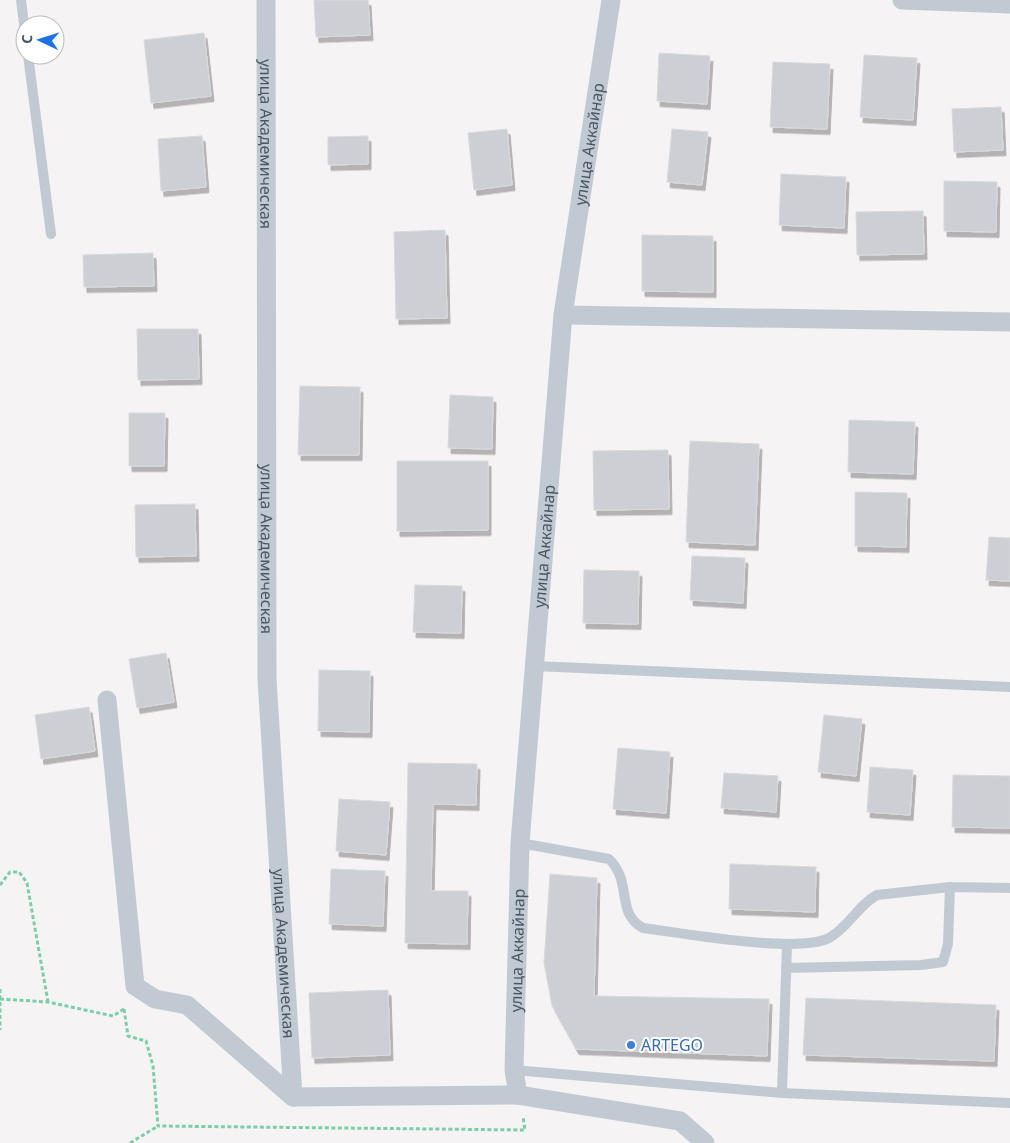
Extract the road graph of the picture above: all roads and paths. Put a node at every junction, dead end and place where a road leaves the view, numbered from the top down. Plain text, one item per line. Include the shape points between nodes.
1 (21, 0) edge
2 (266, 0) edge
3 (611, 0) edge
4 (902, 0) edge
5 (1010, 4) edge
6 (23, 15) edge
7 (29, 65) edge
8 (51, 234) dead end
9 (563, 314) junction
10 (1010, 322) edge
11 (536, 666) junction
12 (1010, 687) edge
13 (107, 700) dead end
14 (520, 843) junction
15 (0, 885) edge
16 (950, 887) junction
17 (1010, 888) edge
18 (787, 945) junction
19 (786, 968) junction
20 (135, 986) junction
21 (0, 989) edge
22 (0, 999) edge
23 (48, 1002) junction
24 (0, 1030) edge
25 (514, 1070) junction
26 (782, 1093) junction
27 (518, 1095) junction
28 (293, 1097) junction
29 (1010, 1103) edge
30 (158, 1126) dead end
31 (130, 1143) edge
32 (704, 1143) edge

1 - 6 lane
2 - 28 street, улица Академическая via 267,679
3 - 9 street, улица Аккайнар
4 - 5 street
7 - 8 lane
9 - 10 street
9 - 11 street, улица Аккайнар
11 - 12 lane
11 - 14 street, улица Аккайнар
13 - 20 street
14 - 18 lane via 609,859 618,868 623,881 627,912 634,923 643,928
14 - 25 street, улица Аккайнар
15 - 23 path via 10,872 19,872 27,884
16 - 17 lane
16 - 18 lane via 877,895 827,939
16 - 19 lane via 948,944 943,962
18 - 19 lane
19 - 26 lane
20 - 23 path via 124,1009 113,1016
20 - 28 street via 155,999 187,1005
21 - 22 path
22 - 23 path
22 - 24 path
25 - 26 lane
25 - 27 street, улица Аккайнар
26 - 29 lane
27 - 28 street
27 - 32 street via 680,1121
30 - 31 path

